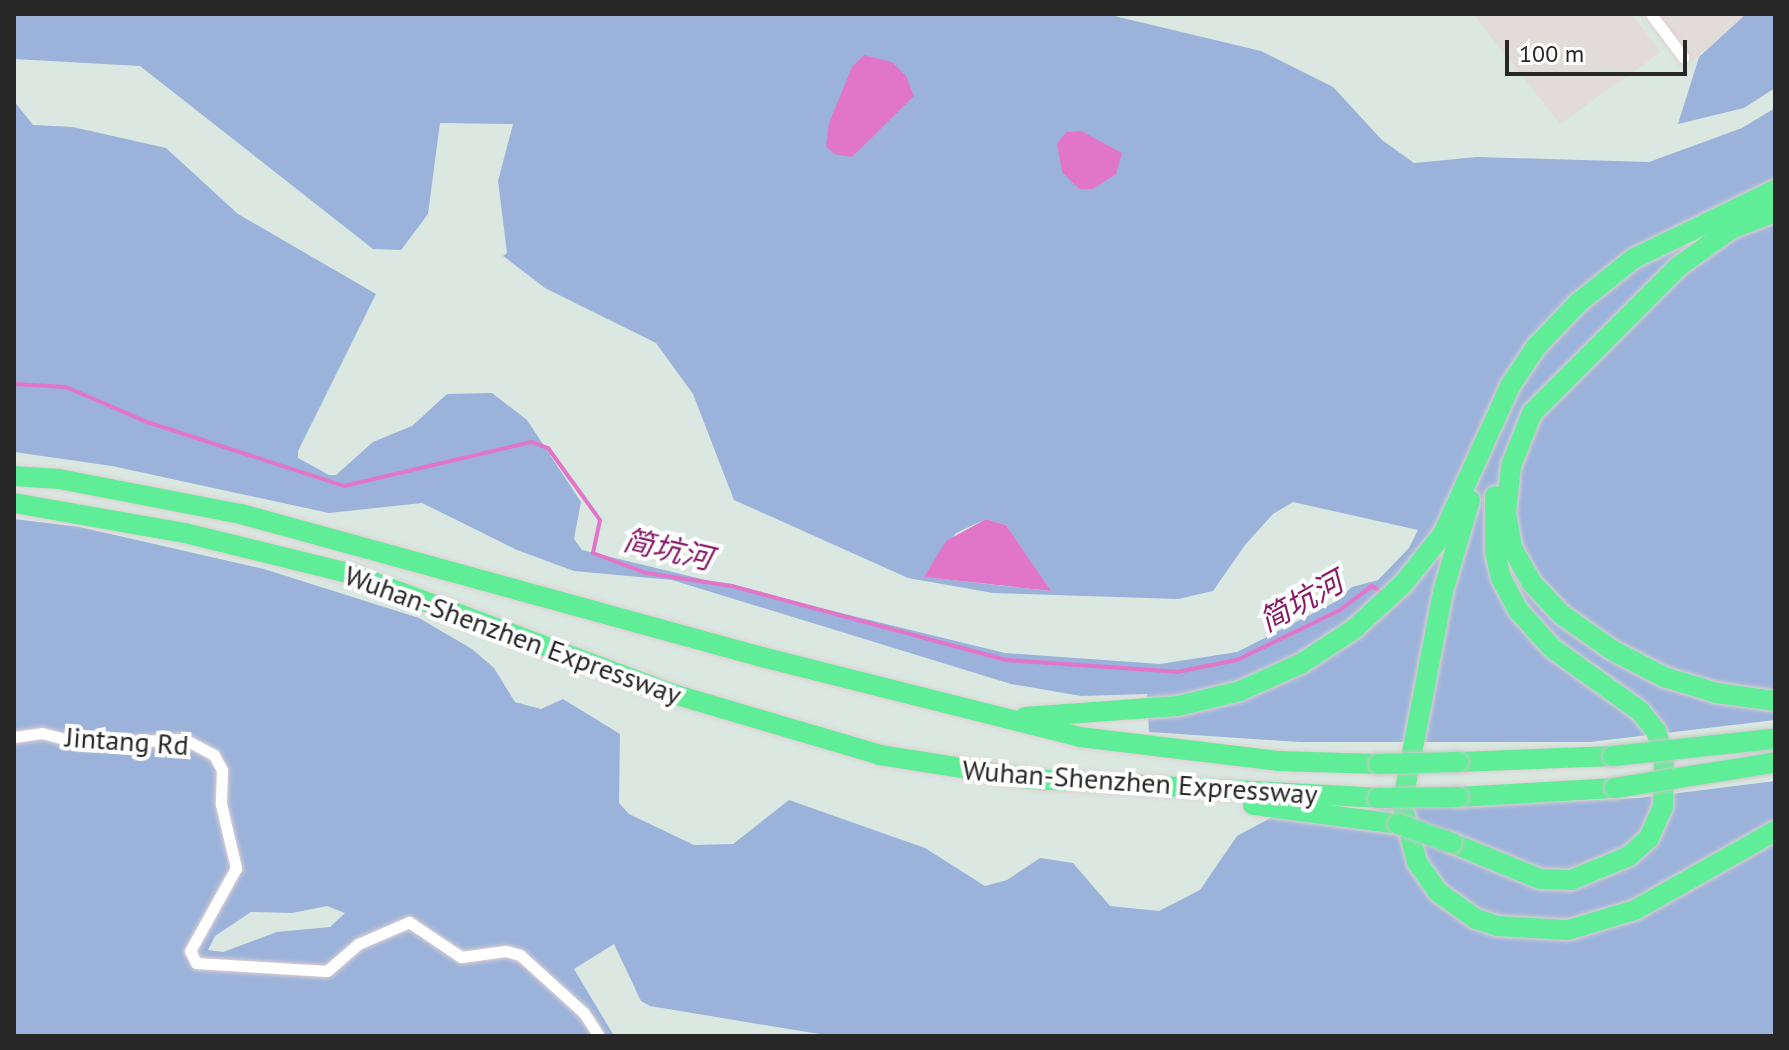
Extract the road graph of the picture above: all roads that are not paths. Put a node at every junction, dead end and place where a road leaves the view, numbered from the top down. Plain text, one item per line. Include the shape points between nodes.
1 (1651, 14) edge
2 (1683, 57) dead end
3 (1771, 194) edge
4 (1775, 212) edge
5 (1731, 229) junction
6 (1532, 413) junction
7 (1479, 461) junction
8 (14, 476) edge
9 (14, 503) edge
10 (1775, 701) edge
11 (1001, 719) junction
12 (14, 737) edge
13 (1774, 738) edge
14 (1774, 763) edge
15 (1182, 791) junction
16 (1775, 831) edge
17 (599, 1036) edge

1 - 2 street
3 - 5 highway
3 - 7 highway via 1633,259 1588,294 1536,347 1510,386
4 - 5 highway
5 - 6 highway via 1650,289
6 - 10 highway via 1511,466 1506,513 1512,548 1532,583 1574,623 1664,677 1717,693
6 - 15 highway, bridge via 1496,486 1494,526 1501,578 1531,628 1640,711 1656,731 1664,757 1663,807 1649,838 1629,856 1571,880 1540,879 1398,824
7 - 11 highway via 1443,534 1403,584 1354,629 1302,663 1240,691 1178,706
7 - 16 highway via 1443,592 1402,804 1406,836 1425,876 1476,919 1522,931 1568,930 1635,910
8 - 11 highway, Wuhan-Shenzhen Expressway via 59,479 241,514
9 - 15 highway, Wuhan-Shenzhen Expressway via 185,533 352,574 670,693 880,755 1031,779
11 - 13 highway, Wuhan-Shenzhen Expressway, bridge via 1080,737 1232,756 1379,764 1613,756
12 - 17 street, Jintang Rd via 42,733 83,744 184,739 214,755 222,770 221,804 236,868 190,951 196,963 327,971 358,944 409,922 461,957 506,951 520,955 584,1013
14 - 15 highway, Wuhan-Shenzhen Expressway, bridge via 1615,788 1458,797

